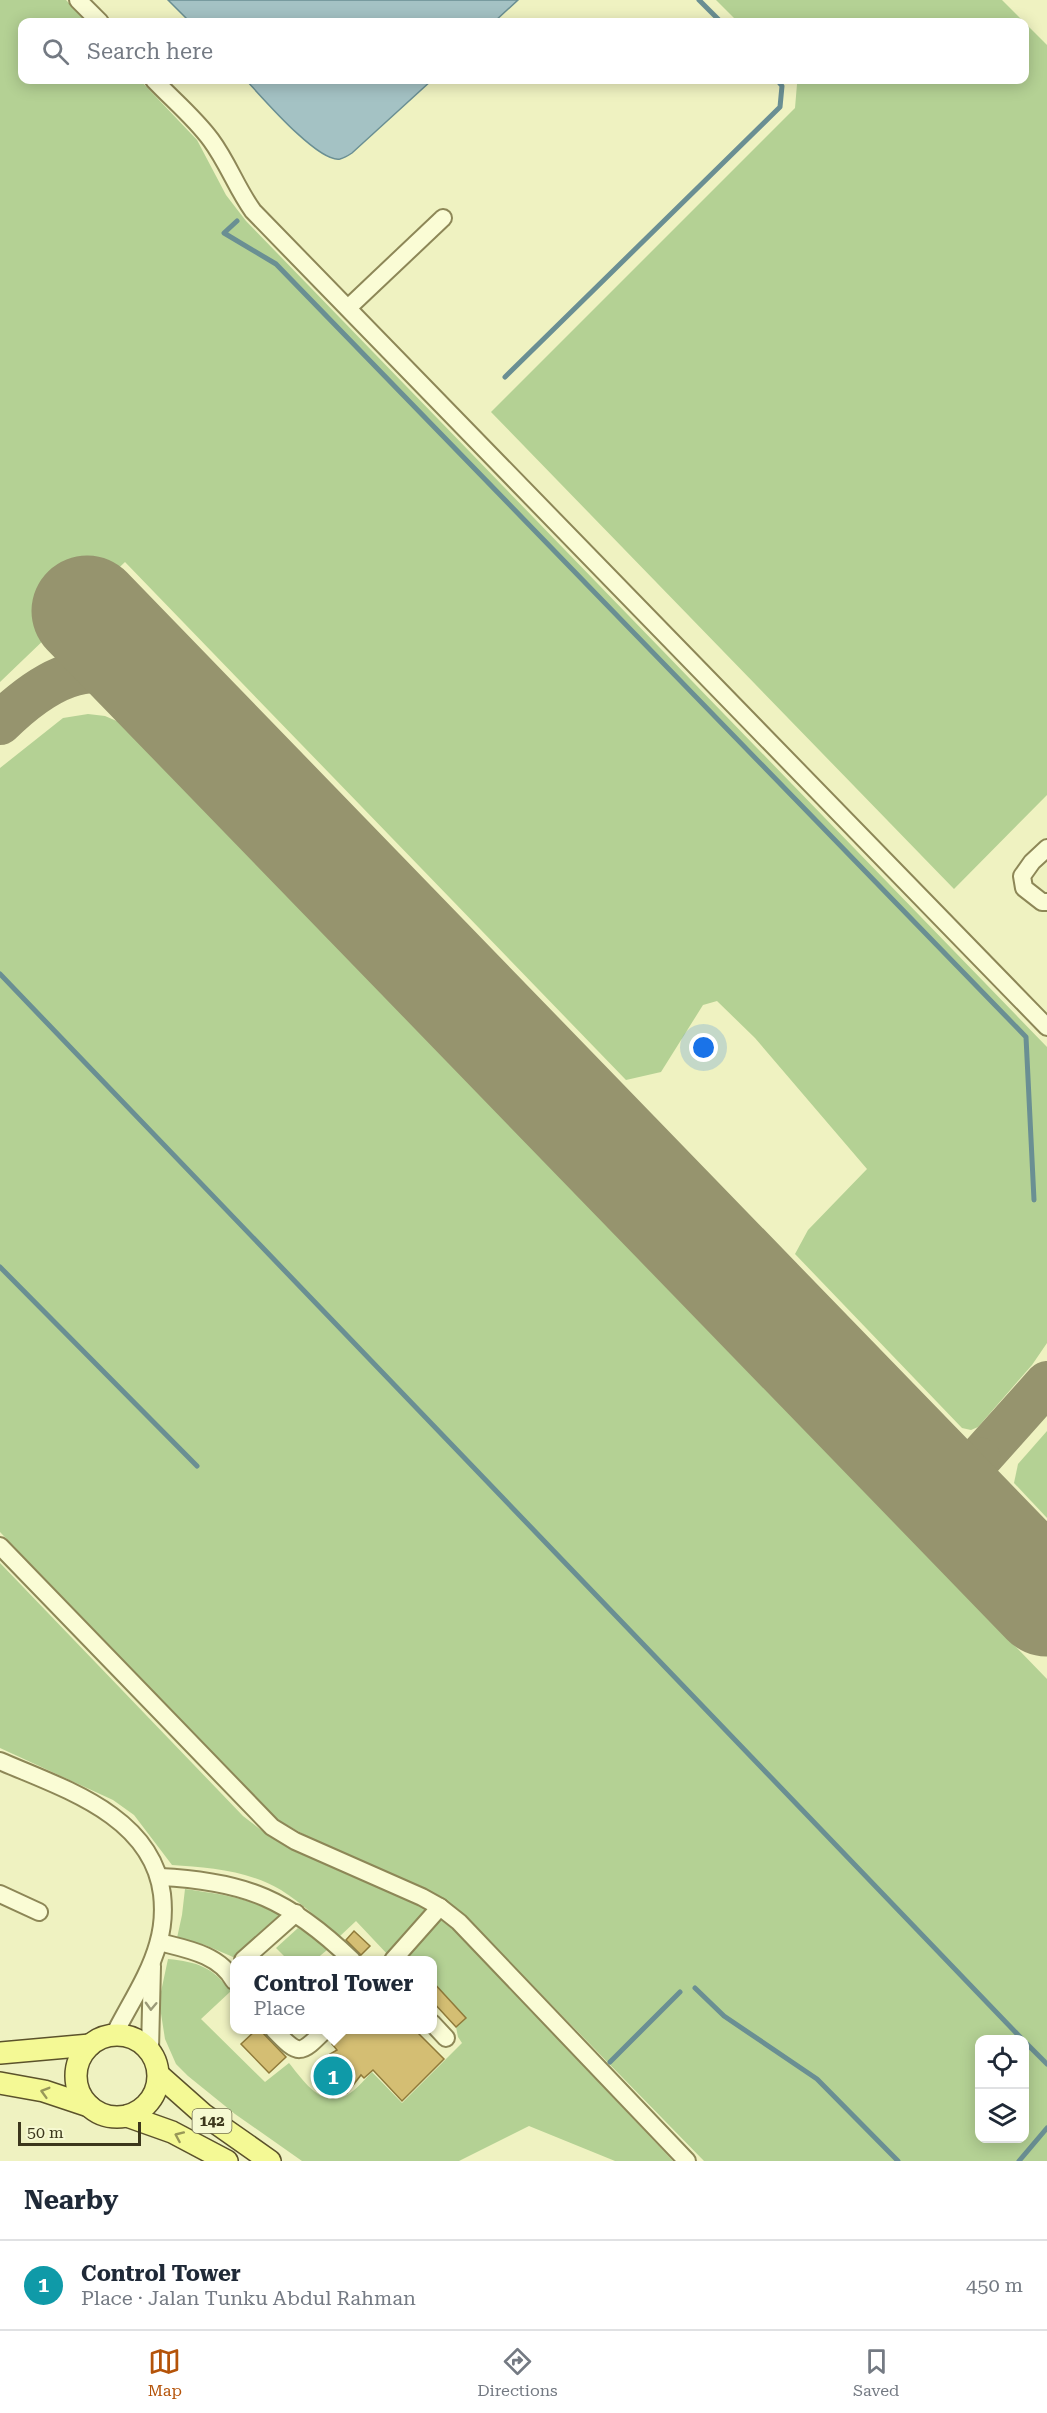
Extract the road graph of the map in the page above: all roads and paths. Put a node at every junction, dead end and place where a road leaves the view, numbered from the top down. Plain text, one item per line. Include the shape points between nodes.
1 (78, 0) edge
2 (96, 18) edge
3 (158, 84) edge
4 (443, 218) dead end
5 (348, 308) junction
6 (1047, 848) edge
7 (1047, 902) edge
8 (1047, 1028) edge
9 (0, 1546) edge
10 (0, 1761) edge
11 (160, 1877) junction
12 (0, 1894) edge
13 (440, 1907) junction
14 (39, 1912) dead end
15 (296, 1913) junction
16 (159, 1942) junction
17 (248, 1956) edge
18 (348, 1956) edge
19 (397, 1956) edge
20 (152, 1962) junction
21 (230, 1972) edge
22 (437, 2028) edge
23 (278, 2034) edge
24 (321, 2034) edge
25 (114, 2035) junction
26 (446, 2038) dead end
27 (90, 2046) junction
28 (150, 2050) junction
29 (0, 2053) edge
30 (159, 2075) junction
31 (0, 2083) edge
32 (89, 2106) junction
33 (127, 2116) junction
34 (227, 2161) edge
35 (270, 2161) edge
36 (687, 2161) edge

1 - 2 street
3 - 5 street via 210,138 253,212
4 - 5 street
5 - 8 street
6 - 7 street via 1022,876 1024,888
9 - 13 street via 272,1827
10 - 11 street via 76,1794 116,1818 143,1846
11 - 15 street via 235,1887 273,1899
11 - 16 street via 164,1913
12 - 14 street
13 - 19 street
13 - 36 street via 459,1922
15 - 17 street
15 - 18 street
16 - 20 street
16 - 21 street via 197,1952
20 - 25 street
20 -> 28 street
22 - 26 street
23 - 24 street via 291,2048 299,2050
25 - 27 main road
25 - 28 main road via 134,2038
27 - 29 main road
27 - 32 main road via 77,2069 81,2095
28 - 30 main road, 142
30 - 33 main road via 150,2101
30 - 35 main road, 142 via 203,2114
32 -> 31 main road, 142 via 44,2091
32 - 33 main road, 142 via 100,2114
34 -> 33 main road, 142 via 172,2132

